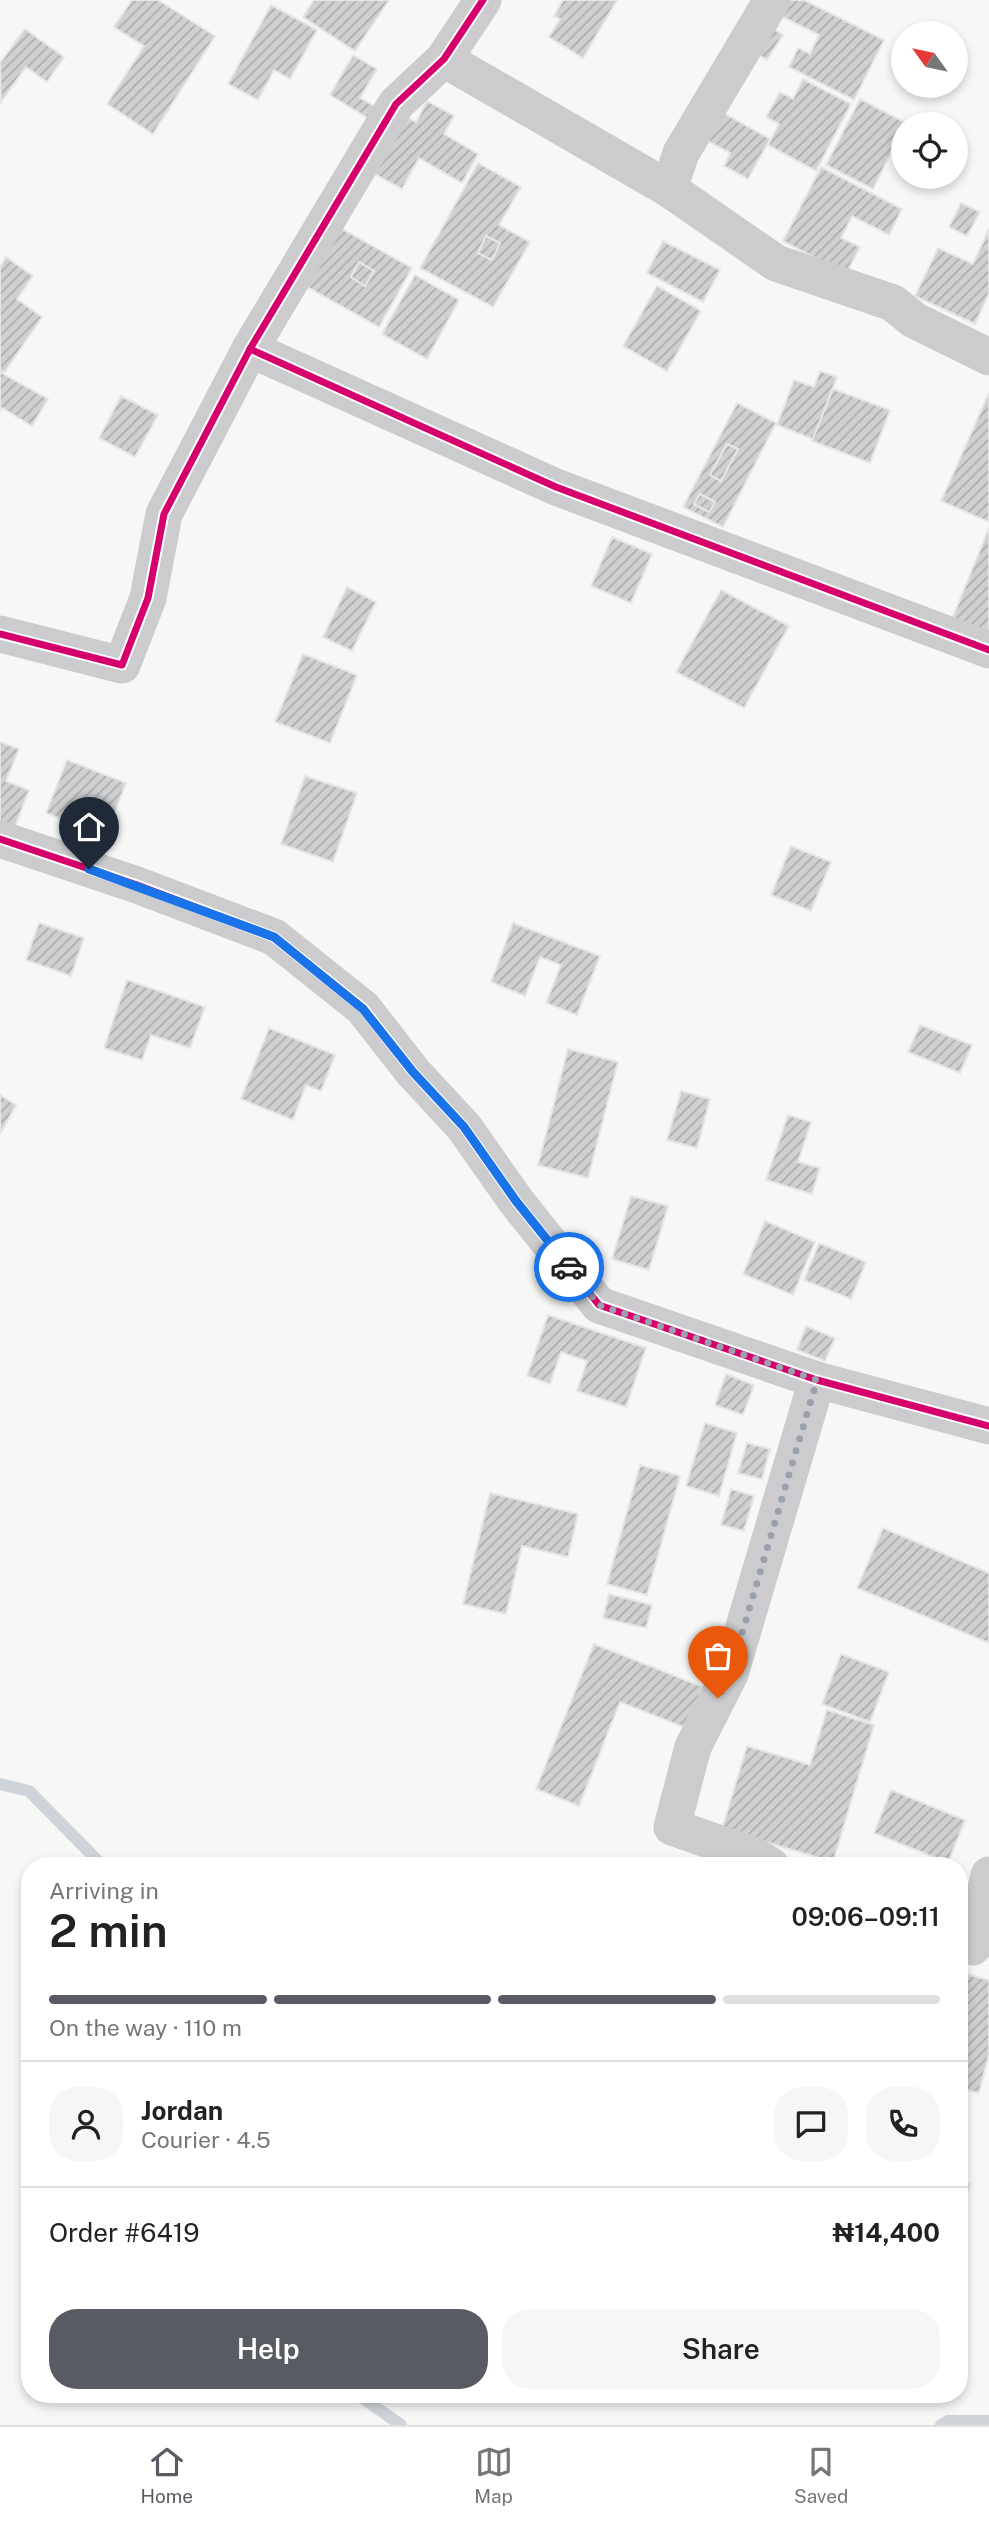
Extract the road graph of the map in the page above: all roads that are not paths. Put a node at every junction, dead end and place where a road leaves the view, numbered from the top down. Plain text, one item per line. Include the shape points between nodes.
1 (483, 0) edge
2 (772, 0) edge
3 (444, 59) junction
4 (669, 189) junction
5 (250, 349) junction
6 (989, 357) edge
7 (0, 634) edge
8 (989, 650) edge
9 (0, 839) edge
10 (817, 1380) junction
11 (989, 1426) edge
12 (757, 1857) edge
13 (989, 1875) edge
14 (974, 1948) edge

1 - 3 street
2 - 4 street via 681,153
3 - 4 street
3 - 5 street via 396,104
4 - 6 street via 776,263 893,303 914,320
5 - 7 street via 164,514 148,597 122,665
5 - 8 street via 556,487
9 - 10 street via 274,937 363,1009 464,1127 599,1305
10 - 11 street
10 - 12 street via 730,1674 693,1747 672,1827
13 - 14 street

